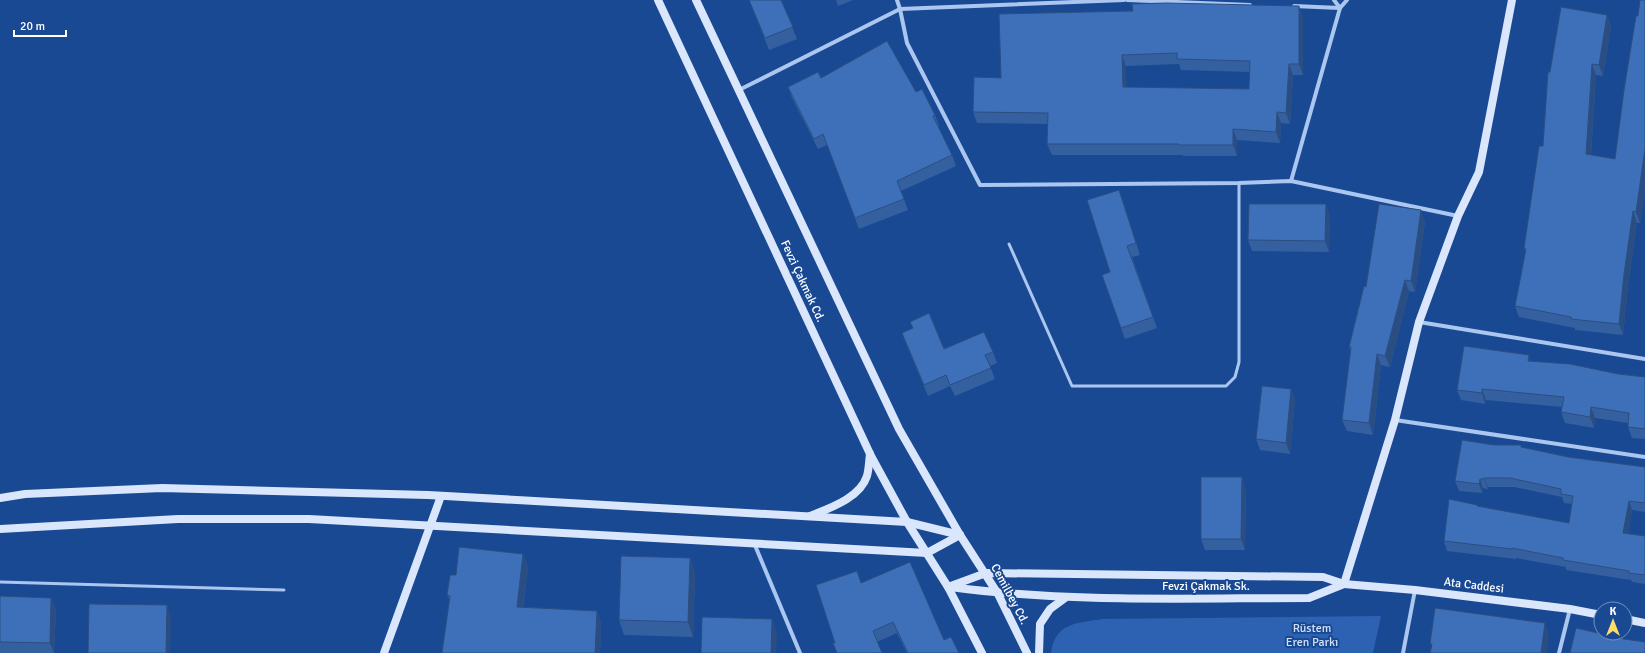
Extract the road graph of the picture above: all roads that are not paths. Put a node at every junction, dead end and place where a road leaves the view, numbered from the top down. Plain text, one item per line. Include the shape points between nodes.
1 (658, 0) edge
2 (696, 0) edge
3 (897, 0) edge
4 (1125, 0) edge
5 (1334, 0) edge
6 (1347, 0) edge
7 (1512, 0) edge
8 (1253, 5) edge
9 (1292, 6) edge
10 (1340, 8) junction
11 (900, 9) junction
12 (738, 90) junction
13 (1290, 181) junction
14 (1239, 183) junction
15 (1458, 216) junction
16 (1009, 244) dead end
17 (1419, 322) junction
18 (1645, 359) edge
19 (1395, 420) junction
20 (870, 454) junction
21 (1645, 457) edge
22 (441, 496) junction
23 (0, 498) edge
24 (809, 517) junction
25 (907, 522) junction
26 (430, 525) junction
27 (0, 530) edge
28 (960, 535) junction
29 (754, 543) junction
30 (969, 548) joint
31 (927, 553) junction
32 (986, 573) junction
33 (0, 582) edge
34 (1344, 584) junction
35 (948, 587) junction
36 (284, 590) dead end
37 (1415, 590) junction
38 (998, 594) junction
39 (1065, 598) junction
40 (1570, 609) junction
41 (1593, 613) edge
42 (1633, 621) edge
43 (1645, 623) edge
44 (384, 653) edge
45 (800, 653) edge
46 (982, 653) edge
47 (1026, 653) edge
48 (1039, 653) edge
49 (1403, 653) edge
50 (1560, 653) edge

1 - 20 street, Fevzi Çakmak Cd.
2 - 12 street, Fevzi Çakmak Cd.
3 - 11 street
4 - 8 street
4 - 11 street
5 - 10 street
6 - 10 street
7 - 15 street via 1479,172
9 - 10 street
10 - 13 street
11 - 12 street
11 - 14 street via 907,43 980,185
12 - 28 street, Fevzi Çakmak Cd. via 899,429
13 - 14 street
13 - 15 street
14 - 16 lane via 1239,362 1235,377 1226,386 1072,386
15 - 17 street
17 - 18 street
17 - 19 street
19 - 21 street
19 - 34 street
20 - 24 street via 867,477 859,489 844,500
20 - 25 street, Fevzi Çakmak Cd.
22 - 23 street via 162,488 25,494
22 - 24 street
22 - 26 street
24 - 25 street
25 - 28 street
25 - 31 street, Fevzi Çakmak Cd.
26 - 27 street via 309,519 178,519
26 - 29 street
26 - 44 street
28 - 30 street, Fevzi Çakmak Cd.
28 - 31 street
29 - 31 street
29 - 45 street
30 - 32 street, Cemilbey Cd.
31 - 35 street, Fevzi Çakmak Cd.
32 - 34 street via 1323,577
32 - 35 street
32 - 38 street, Cemilbey Cd.
33 - 36 lane
34 - 37 street, Ata Caddesi
34 - 39 street, Fevzi Çakmak Sk. via 1309,598
35 - 38 street, Fevzi Çakmak Sk.
35 - 46 street
37 - 40 street, Ata Caddesi
37 - 49 street
38 - 39 street, Fevzi Çakmak Sk.
38 - 47 street, Cemilbey Cd.
39 - 48 street via 1050,609 1040,624
40 - 41 street, Ata Caddesi
40 - 50 street
42 - 43 street

